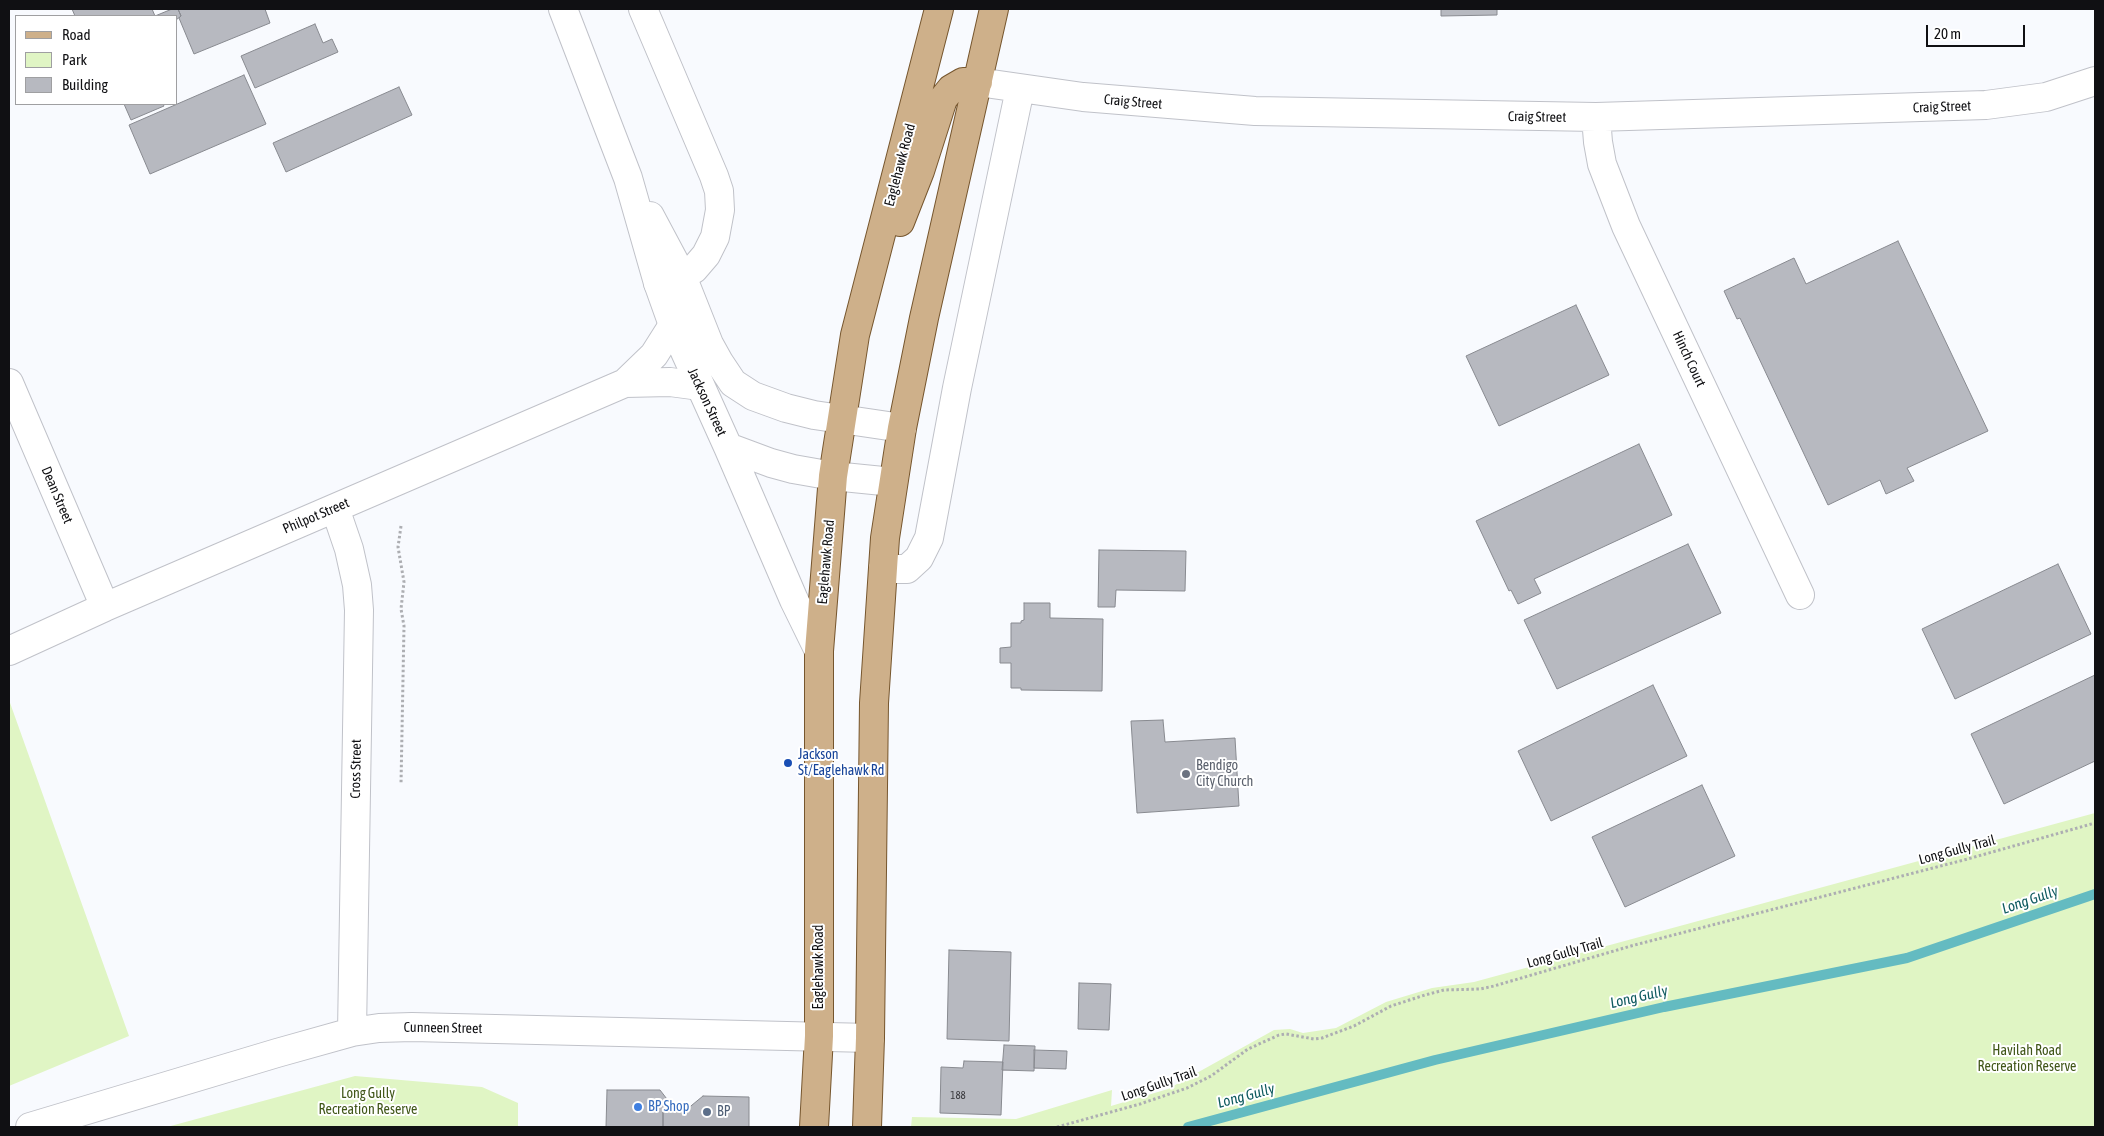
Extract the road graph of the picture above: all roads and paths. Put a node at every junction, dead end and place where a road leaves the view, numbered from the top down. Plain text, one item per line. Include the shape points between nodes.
1 (563, 9) edge
2 (643, 9) edge
3 (939, 9) edge
4 (994, 9) edge
5 (2095, 81) edge
6 (978, 82) junction
7 (1020, 89) junction
8 (1596, 117) junction
9 (670, 279) junction
10 (673, 325) junction
11 (855, 334) junction
12 (9, 383) edge
13 (624, 383) junction
14 (700, 386) junction
15 (841, 419) junction
16 (902, 428) junction
17 (728, 447) junction
18 (833, 476) junction
19 (893, 482) junction
20 (335, 508) junction
21 (401, 526) dead end
22 (895, 569) junction
23 (1800, 595) dead end
24 (105, 607) junction
25 (819, 650) junction
26 (9, 651) edge
27 (401, 784) dead end
28 (2095, 824) edge
29 (352, 1032) junction
30 (819, 1036) junction
31 (870, 1038) junction
32 (30, 1127) edge
33 (814, 1127) edge
34 (868, 1127) edge
35 (1057, 1127) edge

1 - 9 street, Jackson Street
2 - 9 street via 719,191 720,210 715,237 706,255 694,269
3 - 11 main road, Eaglehawk Road
4 - 6 main road
5 - 8 street, Craig Street via 2046,97 1986,105
6 - 7 street, Craig Street
6 - 11 main road via 963,82 943,99 920,171
6 - 16 main road
7 - 8 street, Craig Street via 1255,111
7 - 22 street via 929,538 919,558
8 - 23 street, Hinch Court via 1602,164 1626,226
9 - 10 street, Jackson Street
9 - 15 street, Jackson Street via 719,362 741,389 768,402
10 - 13 street, Philpot Street via 654,355
10 - 14 street, Jackson Street
11 - 15 main road, Eaglehawk Road
12 - 24 street, Dean Street
13 - 14 street, Philpot Street via 670,382
13 - 20 street, Philpot Street
14 - 17 street, Jackson Street
15 - 16 street, Jackson Street
15 - 18 main road, Eaglehawk Road
16 - 19 main road
17 - 18 street, Jackson Street via 771,463
17 - 25 street
18 - 19 street, Jackson Street
18 - 25 main road, Eaglehawk Road
19 - 22 main road
20 - 24 street, Philpot Street
20 - 29 street, Cross Street via 349,549 357,585 358,610
21 - 27 path via 398,547 404,582 401,609 404,626
22 - 31 main road via 874,722
24 - 26 street, Philpot Street
25 - 30 main road, Eaglehawk Road
28 - 35 path, Long Gully Trail via 1631,946 1494,986 1444,990 1425,995 1391,1006 1354,1026 1322,1038 1279,1035 1248,1049 1211,1076 1187,1088
29 - 30 street, Cunneen Street via 412,1027
29 - 32 street, Cunneen Street
30 - 31 street, Cunneen Street
30 - 33 main road, Eaglehawk Road
31 - 34 main road

